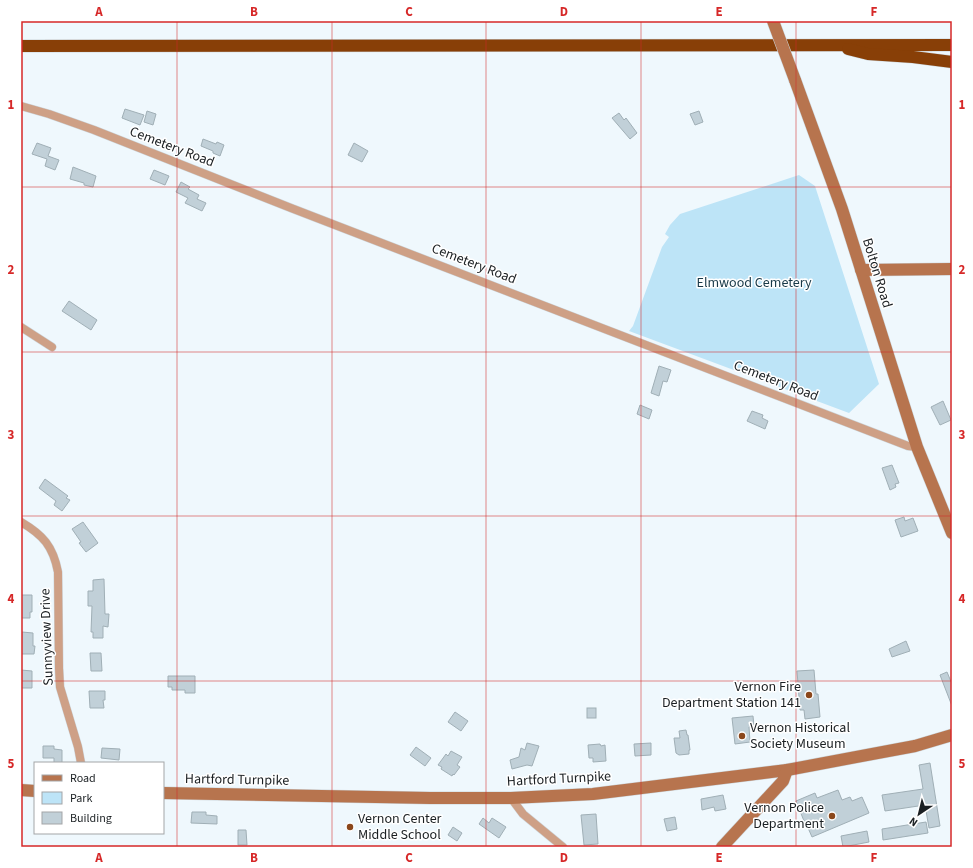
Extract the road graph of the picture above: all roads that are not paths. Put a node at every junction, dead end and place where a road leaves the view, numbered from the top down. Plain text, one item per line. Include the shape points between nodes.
1 (773, 21) edge
2 (837, 45) junction
3 (952, 45) edge
4 (21, 46) edge
5 (952, 62) edge
6 (21, 106) edge
7 (952, 269) edge
8 (861, 270) junction
9 (21, 327) edge
10 (52, 347) dead end
11 (917, 446) junction
12 (21, 522) edge
13 (952, 533) edge
14 (952, 735) edge
15 (82, 762) edge
16 (787, 770) junction
17 (21, 790) edge
18 (34, 791) edge
19 (164, 793) edge
20 (511, 798) junction
21 (563, 847) edge
22 (722, 847) edge

1 - 8 main road, Bolton Road, bridge via 842,209
2 - 3 highway
2 - 4 highway
2 - 5 highway via 868,54 913,56
6 - 11 street, Cemetery Road via 107,135 908,446
7 - 8 main road
8 - 11 main road, Bolton Road
9 - 10 street
11 - 13 main road, Bolton Road
12 - 15 street, Sunnyview Drive via 48,543 55,557 58,572 60,687
14 - 16 main road, Hartford Turnpike via 916,746
16 - 20 main road, Hartford Turnpike via 593,794
16 - 22 main road via 783,781
17 - 18 main road
19 - 20 main road, Hartford Turnpike
20 - 21 street via 523,814

